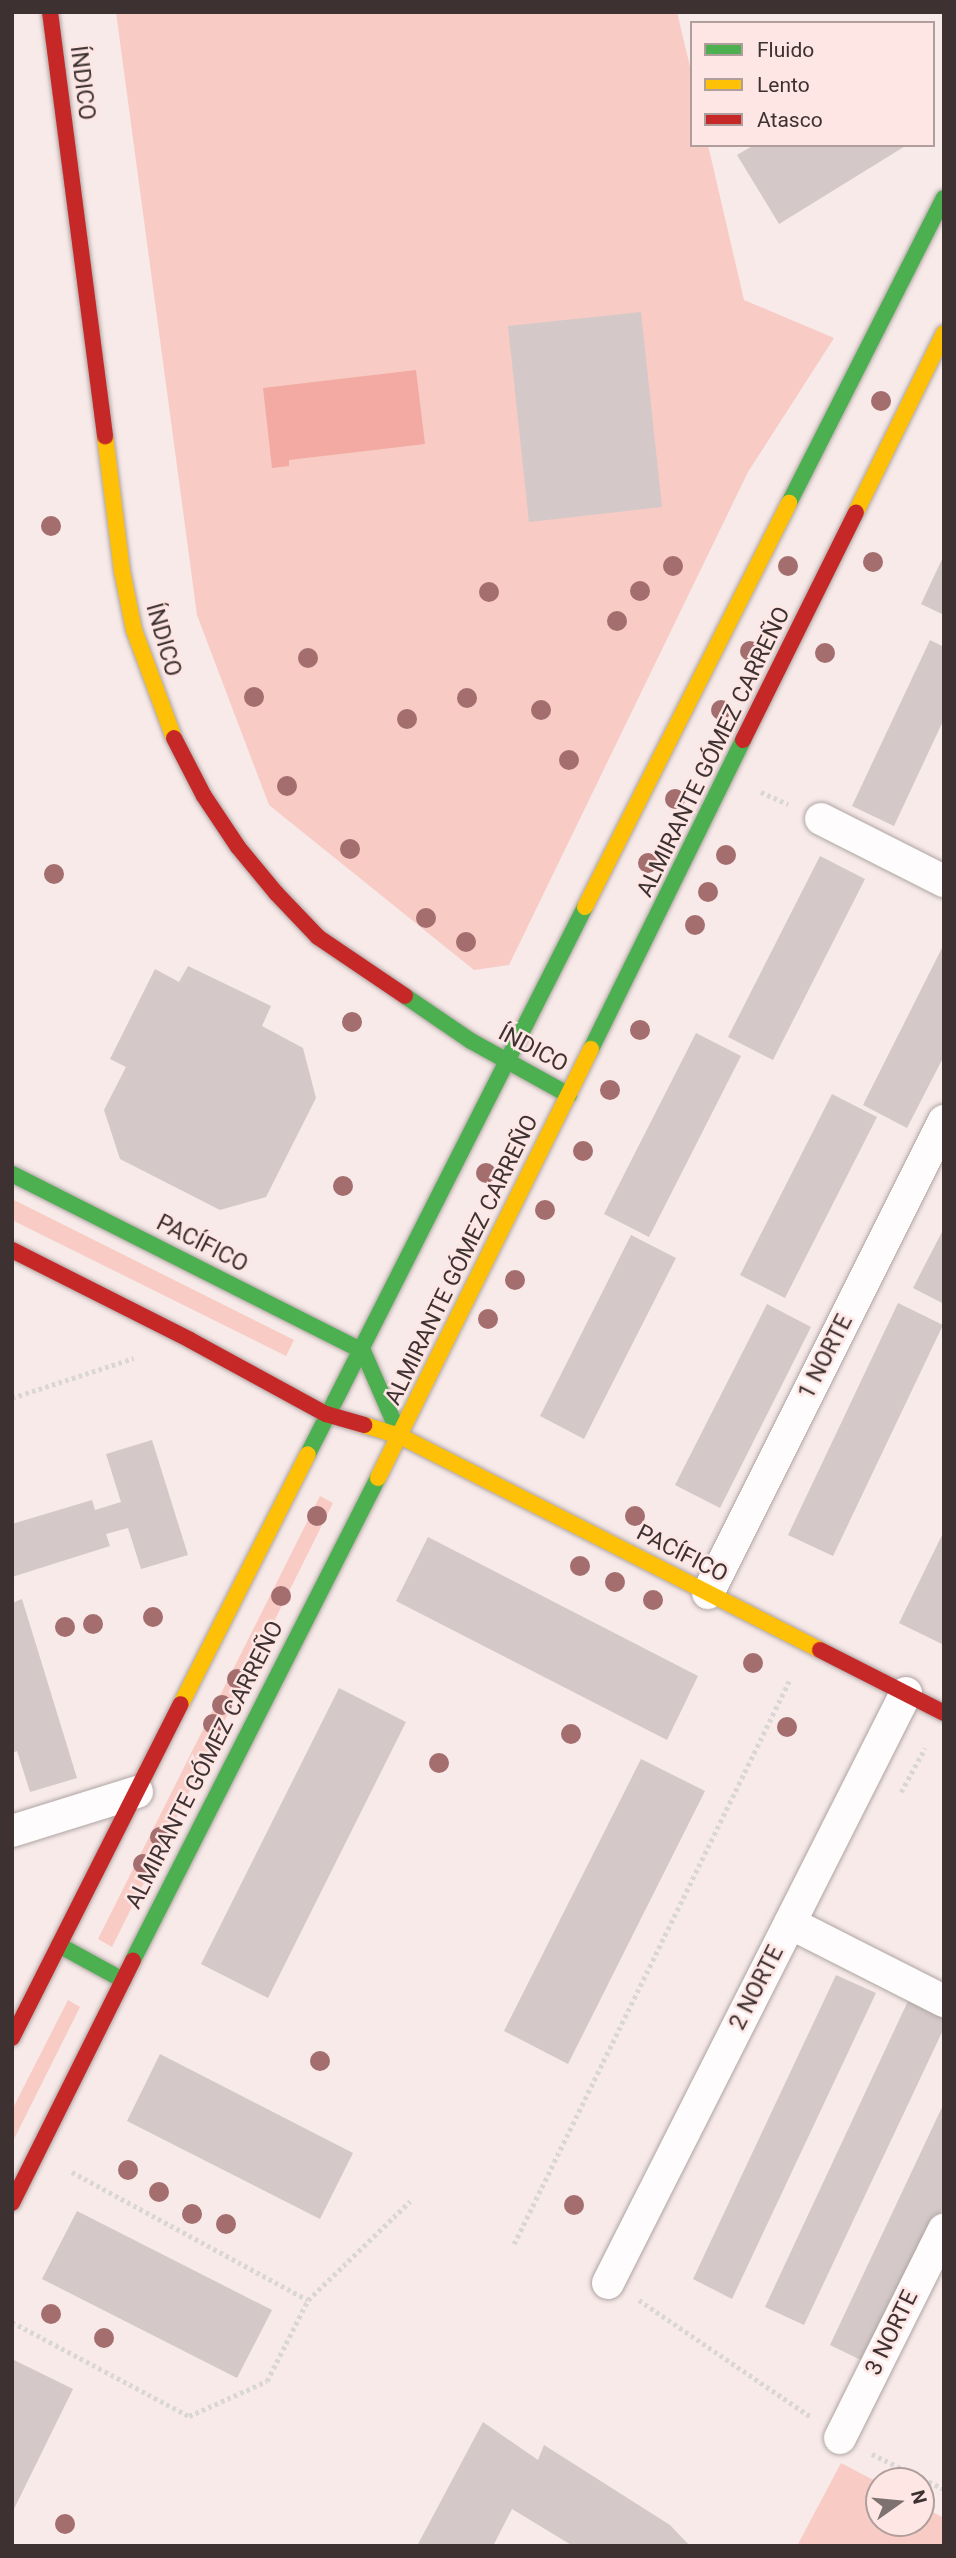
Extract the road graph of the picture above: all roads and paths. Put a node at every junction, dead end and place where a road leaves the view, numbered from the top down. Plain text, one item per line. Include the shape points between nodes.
1 (50, 12) edge
2 (944, 198) edge
3 (944, 332) edge
4 (728, 776) junction
5 (821, 819) joint
6 (944, 881) edge
7 (507, 1063) junction
8 (569, 1095) junction
9 (944, 1121) edge
10 (12, 1174) edge
11 (12, 1250) edge
12 (190, 1339) junction
13 (363, 1351) junction
14 (12, 1398) edge
15 (326, 1414) junction
16 (400, 1436) junction
17 (708, 1593) junction
18 (807, 1643) junction
19 (906, 1693) junction
20 (944, 1713) edge
21 (137, 1792) junction
22 (12, 1831) edge
23 (790, 1923) junction
24 (59, 1945) junction
25 (123, 1980) junction
26 (944, 2001) edge
27 (12, 2038) edge
28 (37, 2152) junction
29 (410, 2201) dead end
30 (12, 2203) edge
31 (944, 2229) edge
32 (514, 2244) dead end
33 (608, 2283) joint
34 (308, 2300) junction
35 (12, 2322) edge
36 (840, 2438) junction
37 (944, 2489) edge

1 - 7 street, ÍNDICO via 122,571 134,630 176,743 238,847 317,937
2 - 7 street, ALMIRANTE GÓMEZ CARREÑO
3 - 4 street, ALMIRANTE GÓMEZ CARREÑO
4 - 5 path
4 - 8 street, ALMIRANTE GÓMEZ CARREÑO
5 - 6 street
7 - 8 street, ÍNDICO
7 - 13 street, ALMIRANTE GÓMEZ CARREÑO
8 - 16 street, ALMIRANTE GÓMEZ CARREÑO
9 - 17 street, 1 NORTE
10 - 13 street, PACÍFICO
11 - 12 street, PACÍFICO
12 - 14 path
12 - 15 street, PACÍFICO
13 - 15 street, ALMIRANTE GÓMEZ CARREÑO
13 - 16 street
15 - 16 street, PACÍFICO
15 - 21 street, ALMIRANTE GÓMEZ CARREÑO
16 - 17 street, PACÍFICO
16 - 25 street, ALMIRANTE GÓMEZ CARREÑO
17 - 18 street, PACÍFICO
18 - 19 street, PACÍFICO
18 - 32 path
19 - 20 street, PACÍFICO
19 - 23 street, 2 NORTE
21 - 22 street
21 - 24 street, ALMIRANTE GÓMEZ CARREÑO
23 - 26 street
23 - 33 street, 2 NORTE
24 - 25 street
24 - 27 street, ALMIRANTE GÓMEZ CARREÑO
25 - 28 street, ALMIRANTE GÓMEZ CARREÑO
28 - 30 street, ALMIRANTE GÓMEZ CARREÑO
28 - 34 path
29 - 34 path
31 - 36 street, 3 NORTE
33 - 36 path via 658,2311
34 - 35 path via 267,2381 189,2416
36 - 37 path

